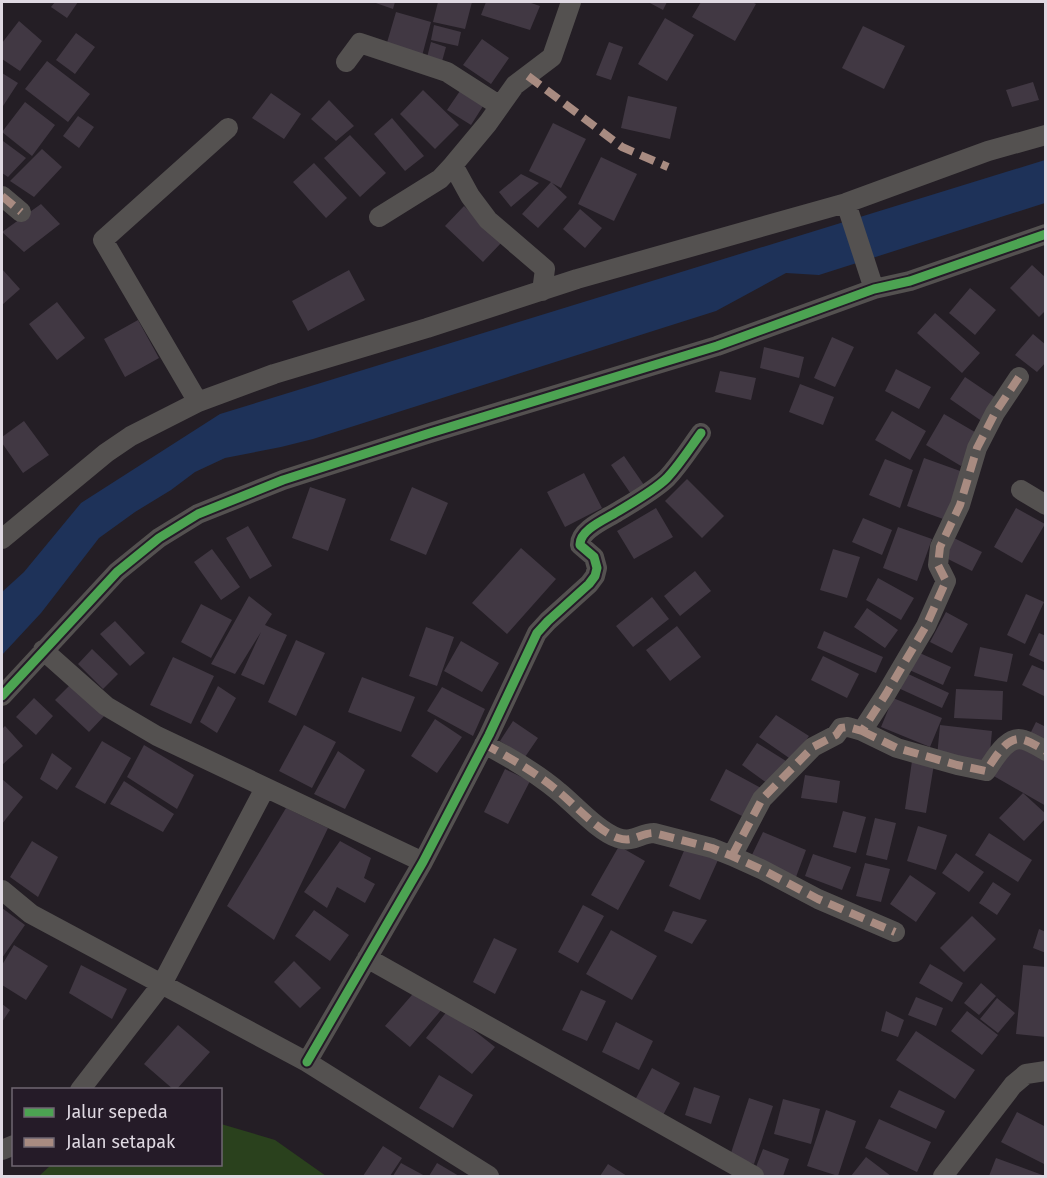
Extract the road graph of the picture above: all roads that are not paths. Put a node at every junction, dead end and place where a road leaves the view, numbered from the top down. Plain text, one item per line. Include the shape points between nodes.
1 (572, 2) edge
2 (346, 62) dead end
3 (500, 106) junction
4 (228, 128) dead end
5 (1046, 135) edge
6 (453, 165) junction
7 (2, 196) edge
8 (846, 202) junction
9 (21, 212) dead end
10 (379, 218) dead end
11 (1046, 234) edge
12 (874, 290) junction
13 (542, 291) junction
14 (1019, 378) dead end
15 (198, 402) junction
16 (701, 433) dead end
17 (1022, 490) dead end
18 (1046, 505) edge
19 (2, 539) edge
20 (43, 650) junction
21 (2, 696) edge
22 (862, 731) junction
23 (484, 744) junction
24 (1046, 751) edge
25 (265, 788) junction
26 (736, 849) junction
27 (423, 862) junction
28 (2, 890) edge
29 (895, 932) dead end
30 (367, 958) junction
31 (162, 984) junction
32 (307, 1062) junction
33 (1045, 1068) edge
34 (81, 1088) edge
35 (489, 1176) edge
36 (754, 1176) edge
37 (944, 1176) edge

1 - 3 street via 552,57 515,85
2 - 3 street via 360,43 447,72
3 - 6 street
4 - 15 street via 103,240
5 - 8 street
6 - 10 street via 440,179
6 - 13 street via 485,217 545,269
7 - 9 street
8 - 12 street
8 - 13 street
11 - 12 street
12 - 20 street via 717,346 283,480 198,514 159,538 117,572
13 - 15 street via 274,374
14 - 22 street via 994,413 977,448 960,505 940,547 938,566 946,581 926,626
15 - 19 street via 106,453
16 - 23 street via 665,479 584,533 580,545 594,557 595,576 537,633
17 - 18 street
20 - 21 street
20 - 25 street via 106,706 157,736
22 - 24 street via 897,748 986,771 1005,745 1014,740 1024,740
22 - 26 street via 841,728 813,747 762,799
23 - 26 street via 559,792 617,838 630,840 654,833 712,848
23 - 27 street
25 - 27 street
25 - 31 street
26 - 29 street via 763,870 818,899
27 - 30 street
28 - 31 street via 31,914
30 - 32 street
30 - 36 street
31 - 32 street
31 - 34 street
32 - 35 street
33 - 37 street via 1026,1074 1013,1085

